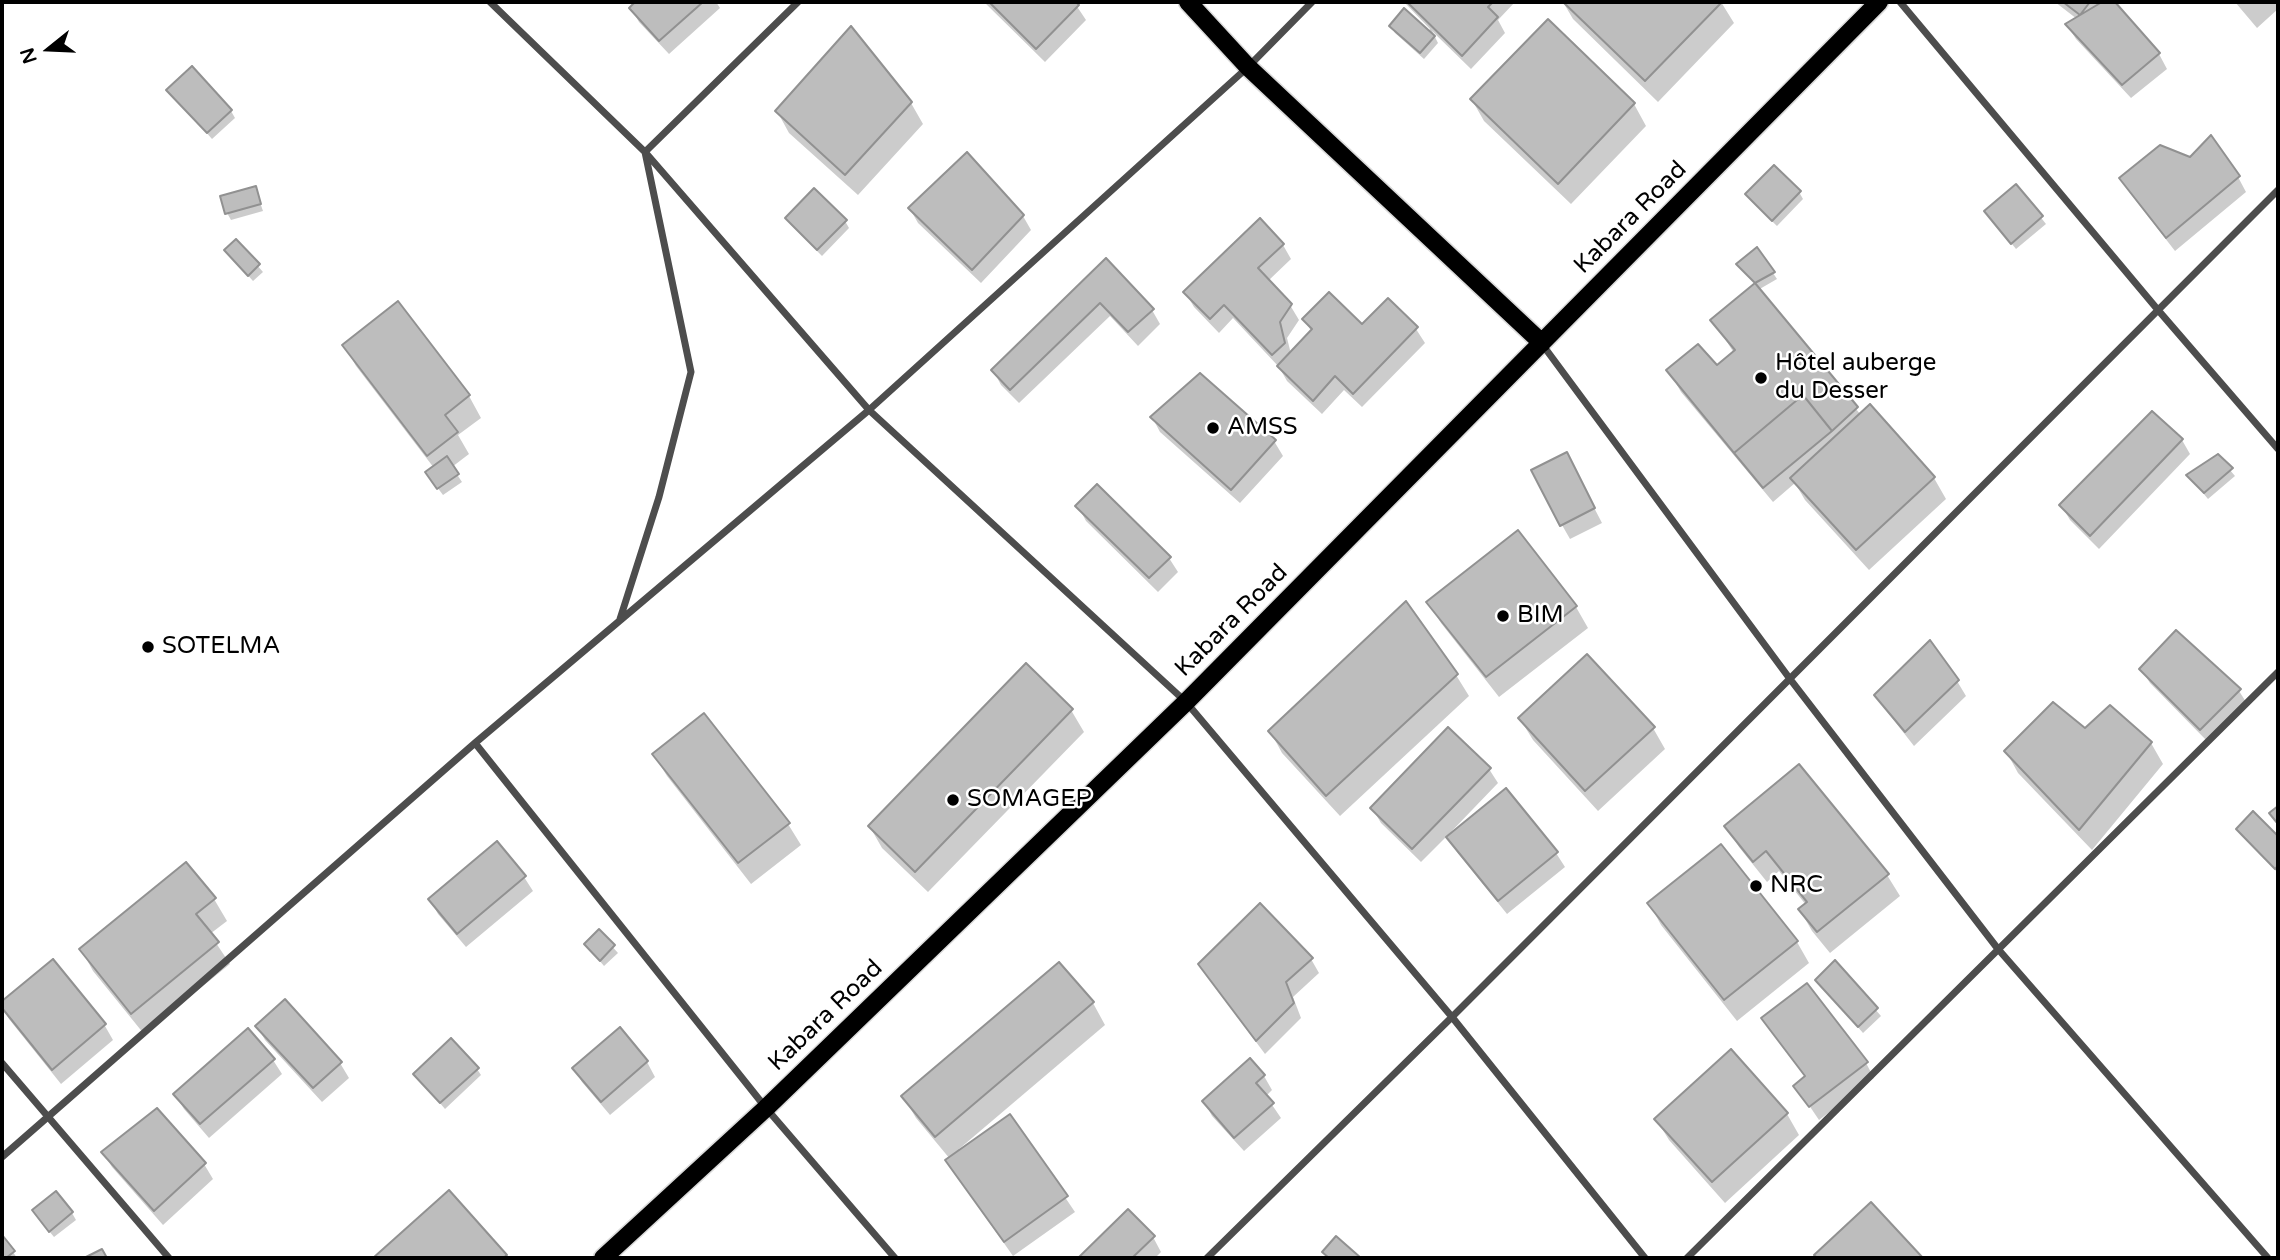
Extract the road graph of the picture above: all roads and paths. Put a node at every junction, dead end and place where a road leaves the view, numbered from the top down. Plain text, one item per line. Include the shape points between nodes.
1 (490, 2) edge
2 (798, 2) edge
3 (1188, 2) edge
4 (1312, 2) edge
5 (1879, 2) edge
6 (1900, 2) edge
7 (1248, 67) junction
8 (645, 152) junction
9 (2278, 190) edge
10 (2158, 310) junction
11 (1542, 343) junction
12 (869, 410) junction
13 (2278, 449) edge
14 (619, 621) junction
15 (2278, 672) edge
16 (1790, 679) junction
17 (1186, 702) junction
18 (475, 743) junction
19 (1998, 949) junction
20 (1452, 1017) junction
21 (2, 1063) edge
22 (766, 1108) junction
23 (48, 1117) junction
24 (2, 1157) edge
25 (169, 1258) edge
26 (603, 1258) edge
27 (895, 1258) edge
28 (1207, 1258) edge
29 (1645, 1258) edge
30 (1686, 1258) edge
31 (2268, 1258) edge

1 - 8 street
2 - 8 street
3 - 7 main road
4 - 7 street
5 - 11 main road, Kabara Road
6 - 10 street
7 - 11 main road
7 - 12 street
8 - 12 street
8 - 14 street via 691,372 659,497
9 - 10 street
10 - 13 street
10 - 16 street
11 - 16 street
11 - 17 main road, Kabara Road
12 - 14 street
12 - 17 street
14 - 18 street
15 - 19 street
16 - 19 street
16 - 20 street
17 - 20 street
17 - 22 main road, Kabara Road
18 - 22 street
18 - 23 street
19 - 30 street
19 - 31 street
20 - 28 street
20 - 29 street
21 - 23 street
22 - 26 main road, Kabara Road
22 - 27 street
23 - 24 street
23 - 25 street

